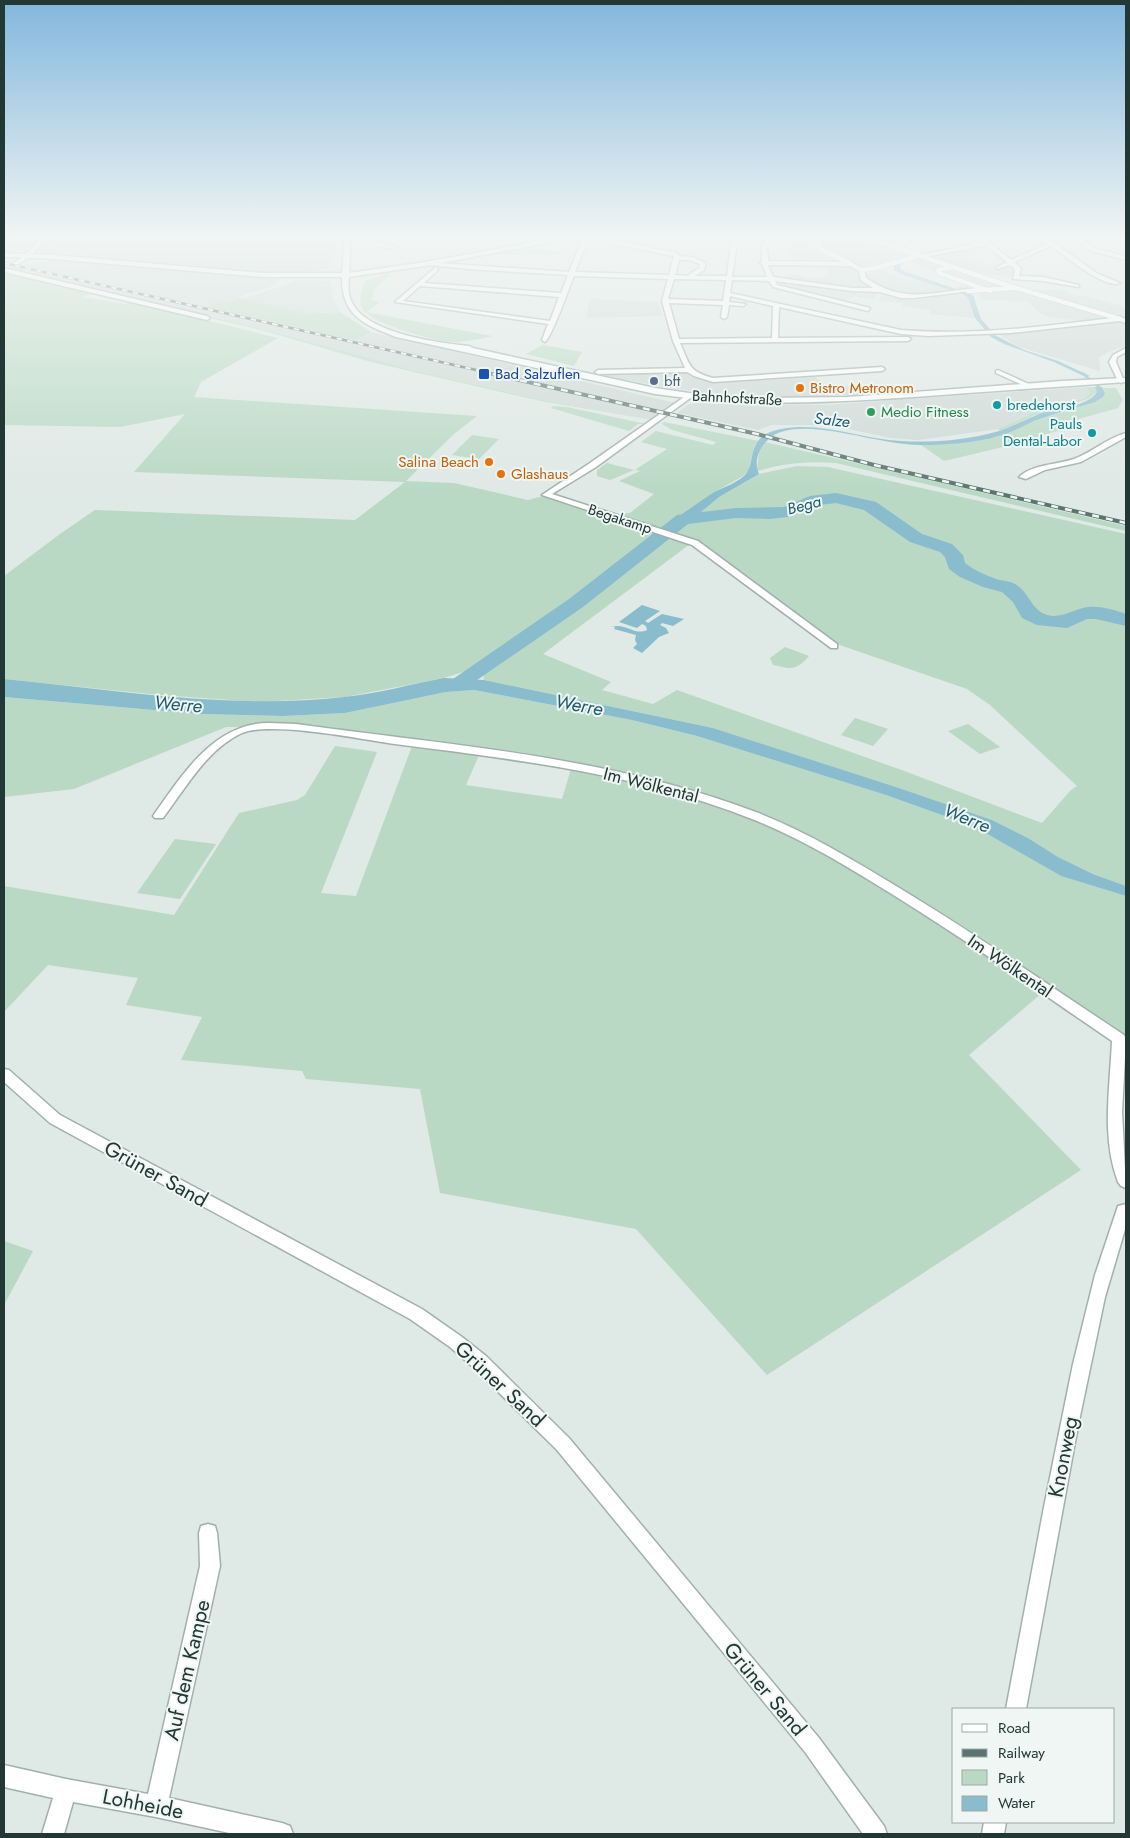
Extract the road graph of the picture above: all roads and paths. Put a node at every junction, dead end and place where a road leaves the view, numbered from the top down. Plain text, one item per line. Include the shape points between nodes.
1 (366, 321) edge
2 (536, 321) edge
3 (670, 321) edge
4 (776, 321) edge
5 (851, 321) edge
6 (1115, 321) edge
7 (552, 323) joint
8 (901, 332) junction
9 (921, 334) junction
10 (896, 338) junction
11 (545, 340) dead end
12 (676, 341) junction
13 (775, 341) junction
14 (1126, 350) edge
15 (1112, 365) junction
16 (882, 369) dead end
17 (690, 370) junction
18 (998, 372) dead end
19 (1126, 372) edge
20 (596, 375) junction
21 (1125, 381) edge
22 (1029, 386) junction
23 (689, 396) junction
24 (1126, 435) edge
25 (1023, 477) dead end
26 (834, 646) dead end
27 (159, 816) dead end
28 (4, 1074) edge
29 (1126, 1182) edge
30 (1126, 1210) edge
31 (208, 1533) dead end
32 (1016, 1708) edge
33 (4, 1776) edge
34 (66, 1790) junction
35 (156, 1806) junction
36 (53, 1834) edge
37 (282, 1834) edge
38 (876, 1834) edge

1 - 20 main road, Bahnhofstraße via 406,337
2 - 7 street
3 - 12 street
4 - 13 street
5 - 8 street
6 - 9 street via 984,334
7 - 11 street
8 - 9 street
8 - 10 street
9 - 10 street via 919,337
10 - 13 street
12 - 13 street
12 - 17 street
14 - 15 street via 1113,356
15 - 19 street
15 - 21 street
16 - 17 street via 713,380
17 - 20 street
18 - 22 street
20 - 23 main road, Bahnhofstraße
21 - 22 main road, Bahnhofstraße
22 - 23 main road, Bahnhofstraße via 820,401
23 - 26 street, Begakamp via 546,495 695,543
24 - 25 street via 1080,459
27 - 29 street, Im Wölkental via 214,746 231,733 253,727 296,727 568,765 698,796 750,814 810,840 924,909 1119,1039 1115,1129 1118,1158
28 - 38 street, Grüner Sand via 55,1119 416,1314 480,1362 563,1444 812,1746
30 - 32 street, Knonweg via 1114,1236 1095,1304 1065,1443
31 - 35 street, Auf dem Kampe via 210,1566
33 - 34 street, Lohheide
34 - 35 street, Lohheide
34 - 36 street
35 - 37 street, Lohheide

